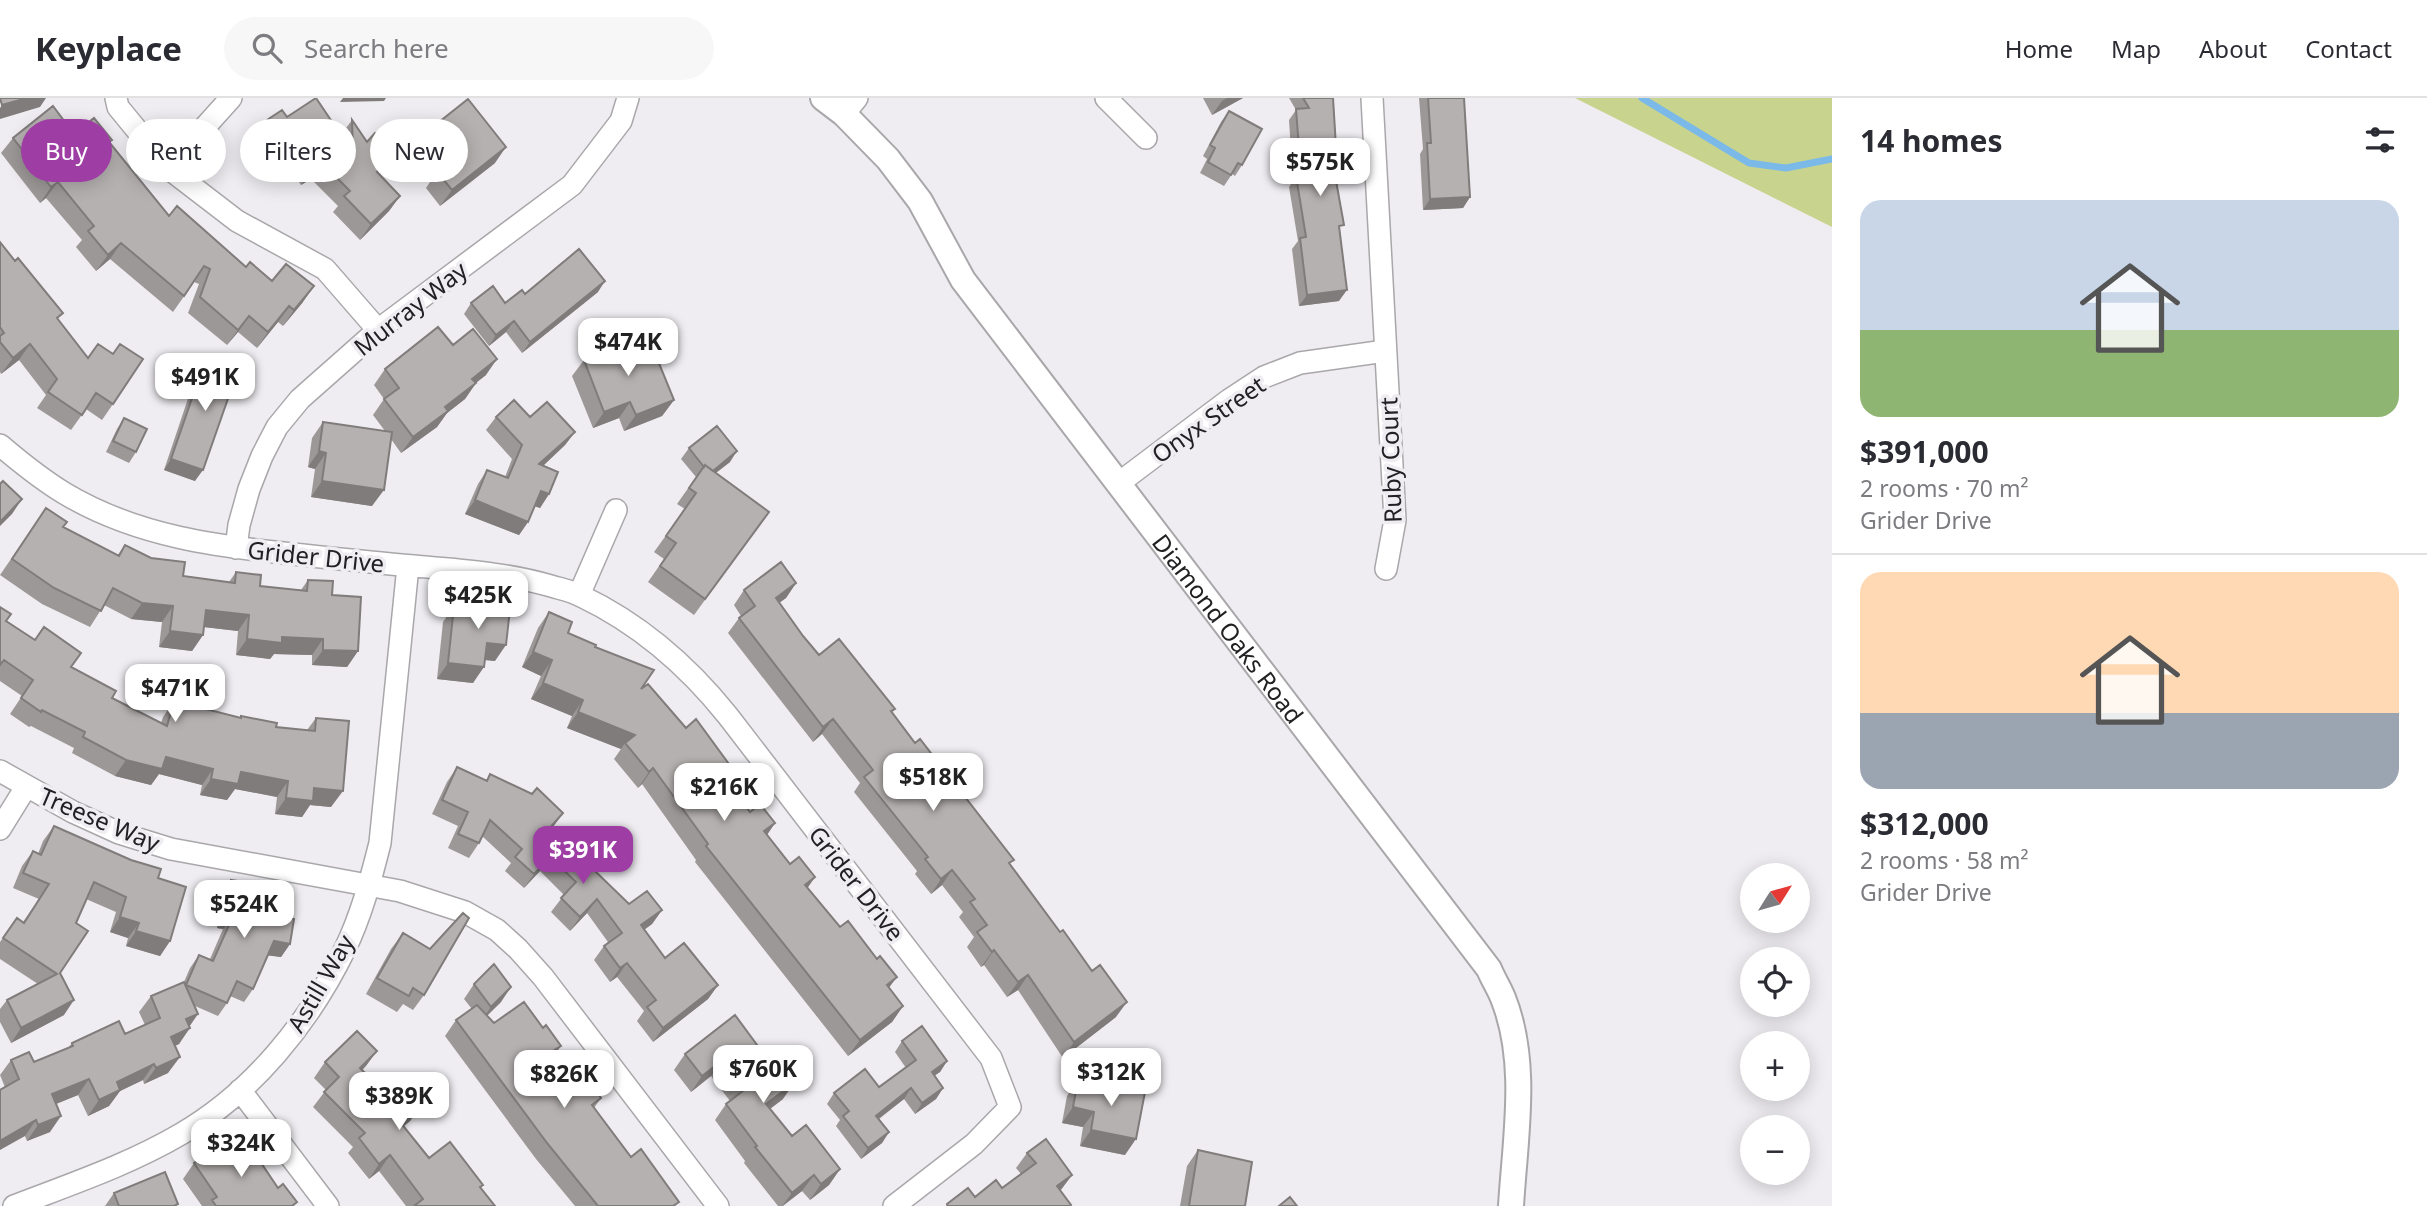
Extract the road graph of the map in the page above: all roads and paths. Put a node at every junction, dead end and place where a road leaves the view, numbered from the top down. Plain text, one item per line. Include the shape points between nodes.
1 (116, 98) edge
2 (231, 98) edge
3 (628, 98) edge
4 (823, 98) edge
5 (1106, 98) edge
6 (1372, 98) edge
7 (850, 106) edge
8 (128, 119) edge
9 (212, 119) edge
10 (1146, 138) dead end
11 (186, 182) edge
12 (378, 330) junction
13 (1385, 351) junction
14 (0, 445) edge
15 (1119, 483) junction
16 (616, 510) dead end
17 (236, 548) junction
18 (408, 566) junction
19 (1386, 569) dead end
20 (579, 595) junction
21 (0, 771) edge
22 (26, 787) junction
23 (0, 830) edge
24 (369, 885) junction
25 (240, 1090) junction
26 (38, 1202) edge
27 (14, 1206) edge
28 (328, 1206) edge
29 (718, 1206) edge
30 (894, 1206) edge
31 (1511, 1206) edge

1 - 8 street
2 - 9 street
3 - 12 street, Murray Way via 621,121 572,185
4 - 7 street, Diamond Oaks Road
5 - 10 street
6 - 13 street, Ruby Court
7 - 15 street, Diamond Oaks Road via 920,201 963,280
11 - 12 street via 237,221 325,269
12 - 17 street, Murray Way via 315,384 277,427 249,489
13 - 15 street, Onyx Street via 1300,363 1264,377
13 - 19 street, Ruby Court via 1395,520
14 - 17 street, Grider Drive via 64,493 107,514 192,542
15 - 31 street, Diamond Oaks Road via 1489,969 1503,999 1516,1052
16 - 20 street
17 - 18 street, Grider Drive
18 - 20 street, Grider Drive via 480,571
18 - 24 street, Astill Way via 380,843
20 - 30 street, Grider Drive via 624,620 700,681 991,1058 1010,1107 974,1144
21 - 22 street, Treese Way
22 - 23 street
22 - 24 street, Treese Way via 119,832 171,849
24 - 25 street, Astill Way via 345,948 320,993 268,1063
24 - 29 street via 465,912 497,930 518,949
25 - 26 street, Astill Way via 153,1150
25 - 28 street
26 - 27 street, Astill Way

